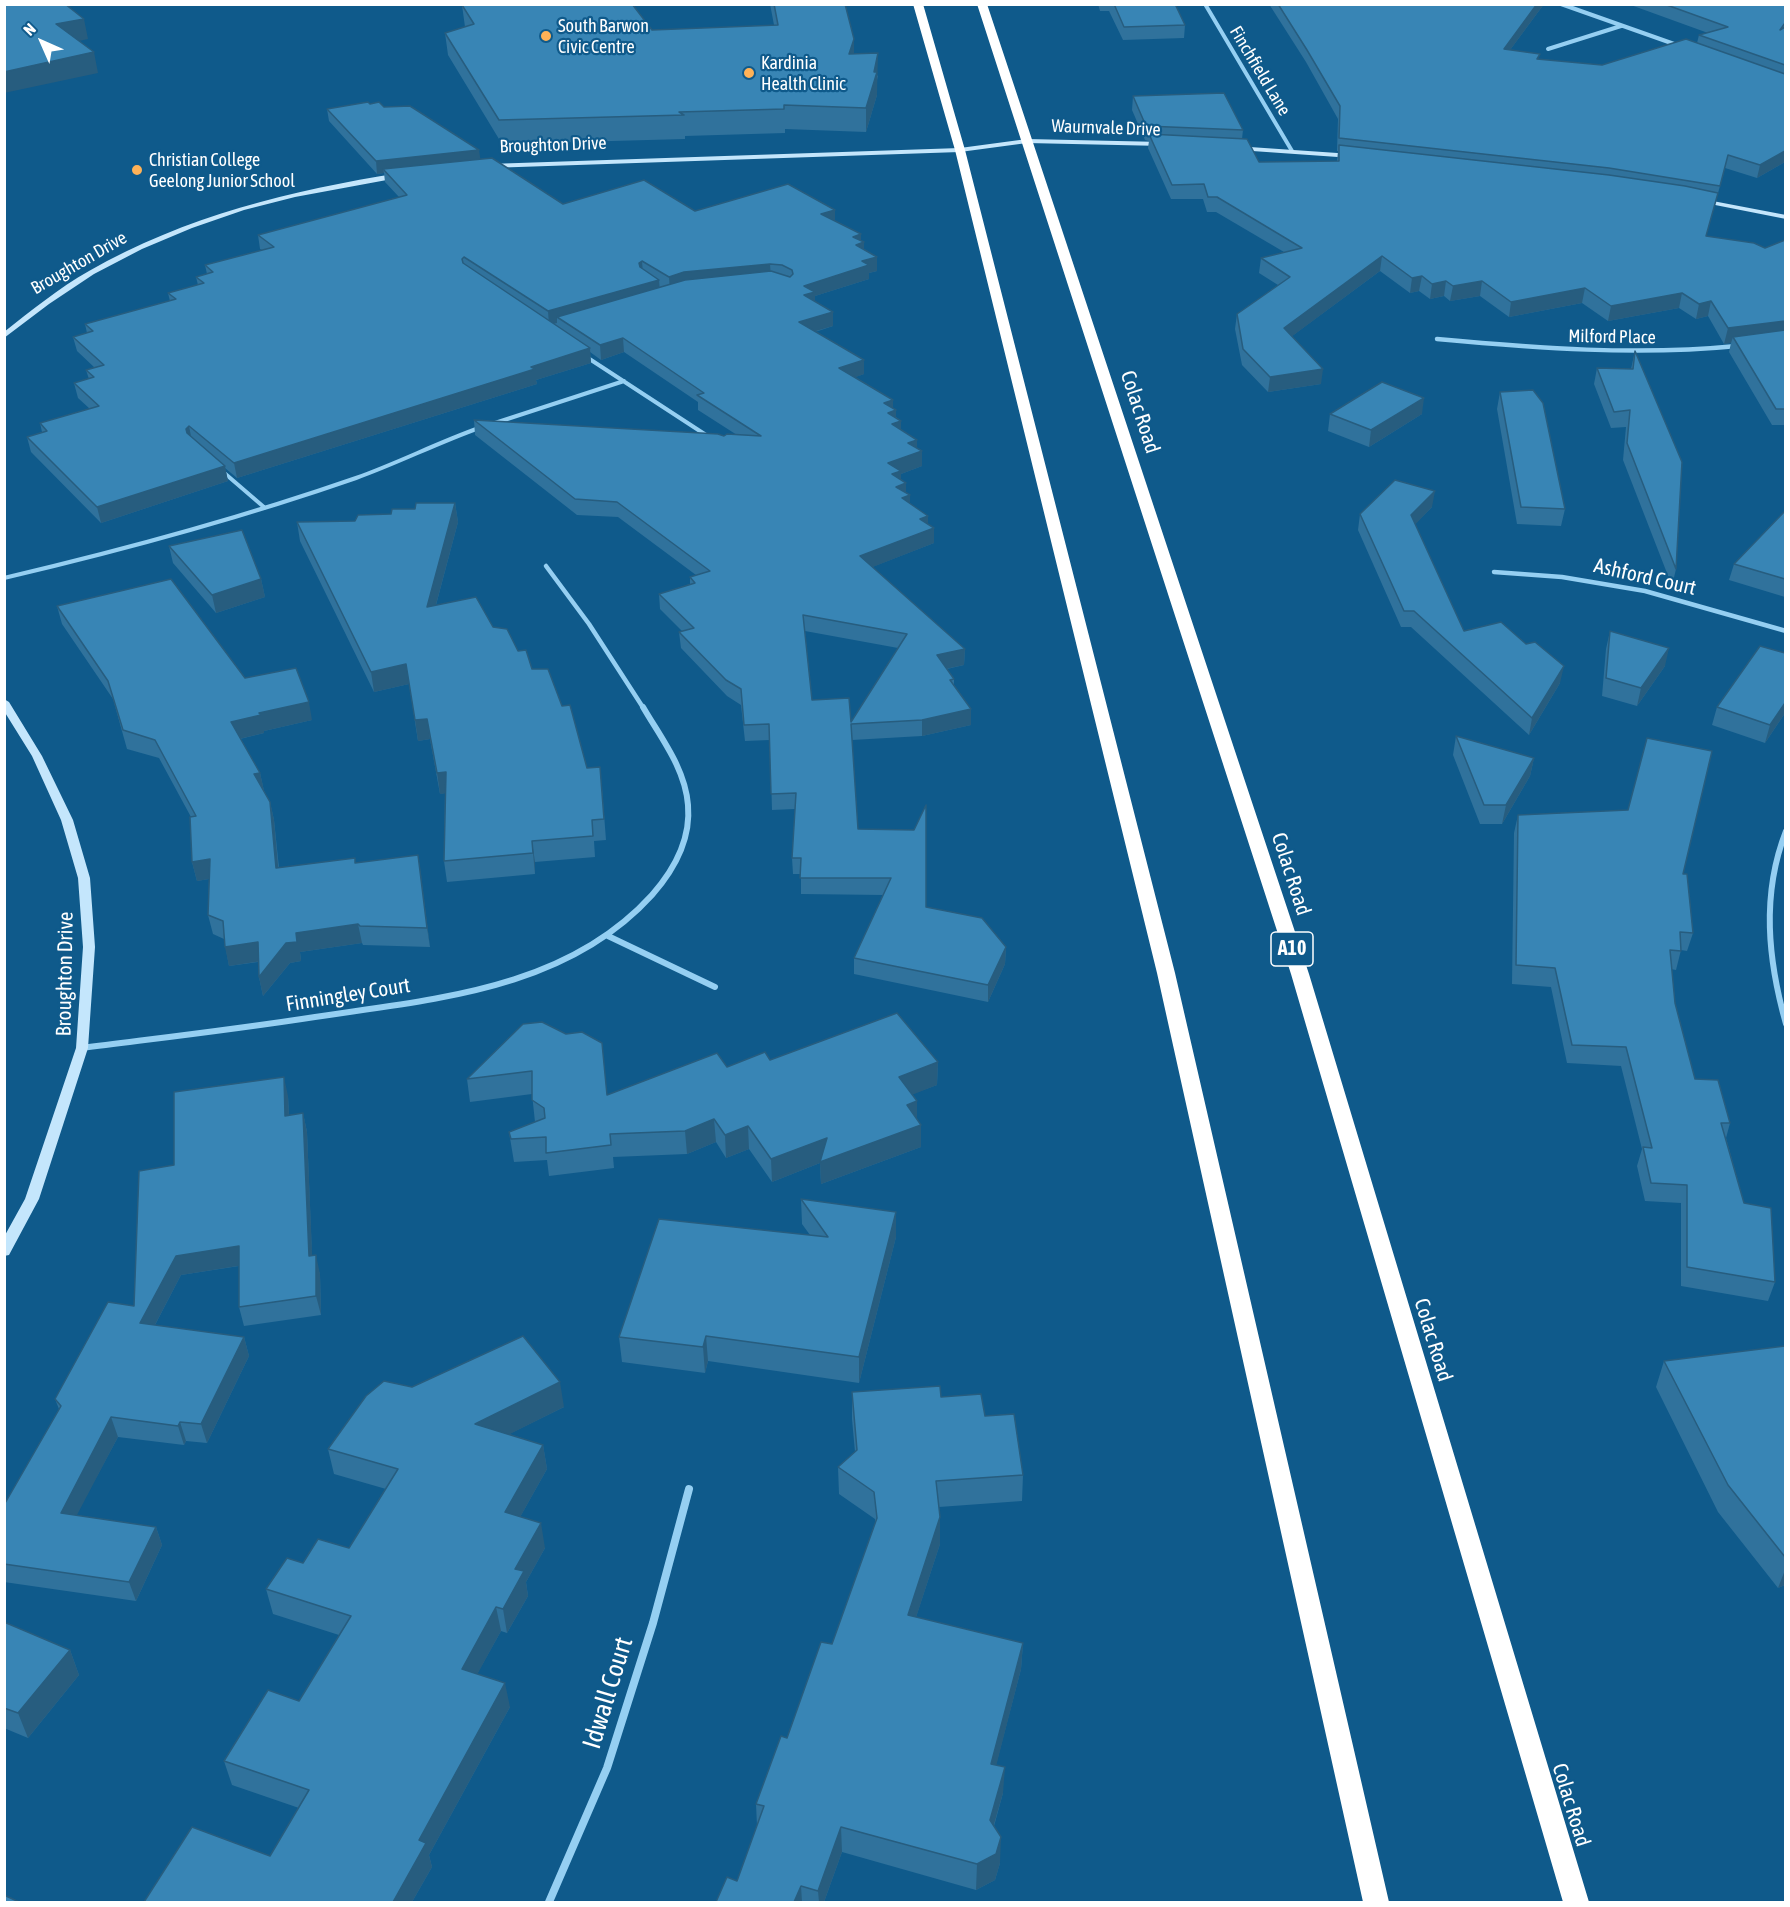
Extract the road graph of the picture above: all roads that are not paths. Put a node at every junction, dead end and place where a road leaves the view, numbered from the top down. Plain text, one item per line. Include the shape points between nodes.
1 (918, 4) edge
2 (982, 4) edge
3 (1205, 4) edge
4 (1561, 4) edge
5 (1621, 26) junction
6 (1548, 49) dead end
7 (1687, 49) edge
8 (1027, 141) junction
9 (1175, 145) edge
10 (998, 146) joint
11 (1234, 148) edge
12 (960, 150) junction
13 (1292, 152) junction
14 (1357, 156) edge
15 (483, 166) edge
16 (408, 174) edge
17 (1692, 198) edge
18 (1785, 217) edge
19 (4, 336) edge
20 (1437, 339) dead end
21 (1743, 345) edge
22 (585, 356) edge
23 (624, 381) junction
24 (714, 441) edge
25 (216, 466) edge
26 (265, 508) junction
27 (546, 566) dead end
28 (1494, 572) dead end
29 (4, 578) edge
30 (1785, 631) edge
31 (4, 702) edge
32 (1785, 831) edge
33 (608, 936) junction
34 (716, 987) dead end
35 (1785, 1024) edge
36 (82, 1048) junction
37 (4, 1251) edge
38 (689, 1489) dead end
39 (549, 1902) edge
40 (1376, 1902) edge
41 (1576, 1902) edge

1 - 12 highway
2 - 8 highway, Colac Road / A10
3 - 13 street, Finchfield Lane
4 - 5 street
5 - 6 street
5 - 7 street
8 - 9 street, Waurnvale Drive
8 - 10 street, Waurnvale Drive
8 - 41 highway, Colac Road / A10 via 1300,974
10 - 12 street, Broughton Drive
11 - 13 street
12 - 15 street, Broughton Drive
12 - 40 highway via 1166,973
13 - 14 street
16 - 19 street, Broughton Drive via 357,181 272,201 195,225 80,278 34,309
17 - 18 street
20 - 21 street, Milford Place via 1578,351 1701,351
22 - 23 lane
23 - 24 lane
23 - 26 lane via 454,436 368,474
25 - 26 lane
26 - 29 lane via 148,543
27 - 33 street, Finningley Court via 621,670 679,769 687,792 689,819 677,862 641,908
28 - 30 street, Ashford Court via 1562,576 1645,591
31 - 36 street, Broughton Drive via 38,756 67,820 84,878 89,947
32 - 35 street via 1769,895 1768,942
33 - 34 street
33 - 36 street, Finningley Court via 544,969 459,995
36 - 37 street, Broughton Drive via 32,1199
38 - 39 street, Idwall Court via 607,1768

